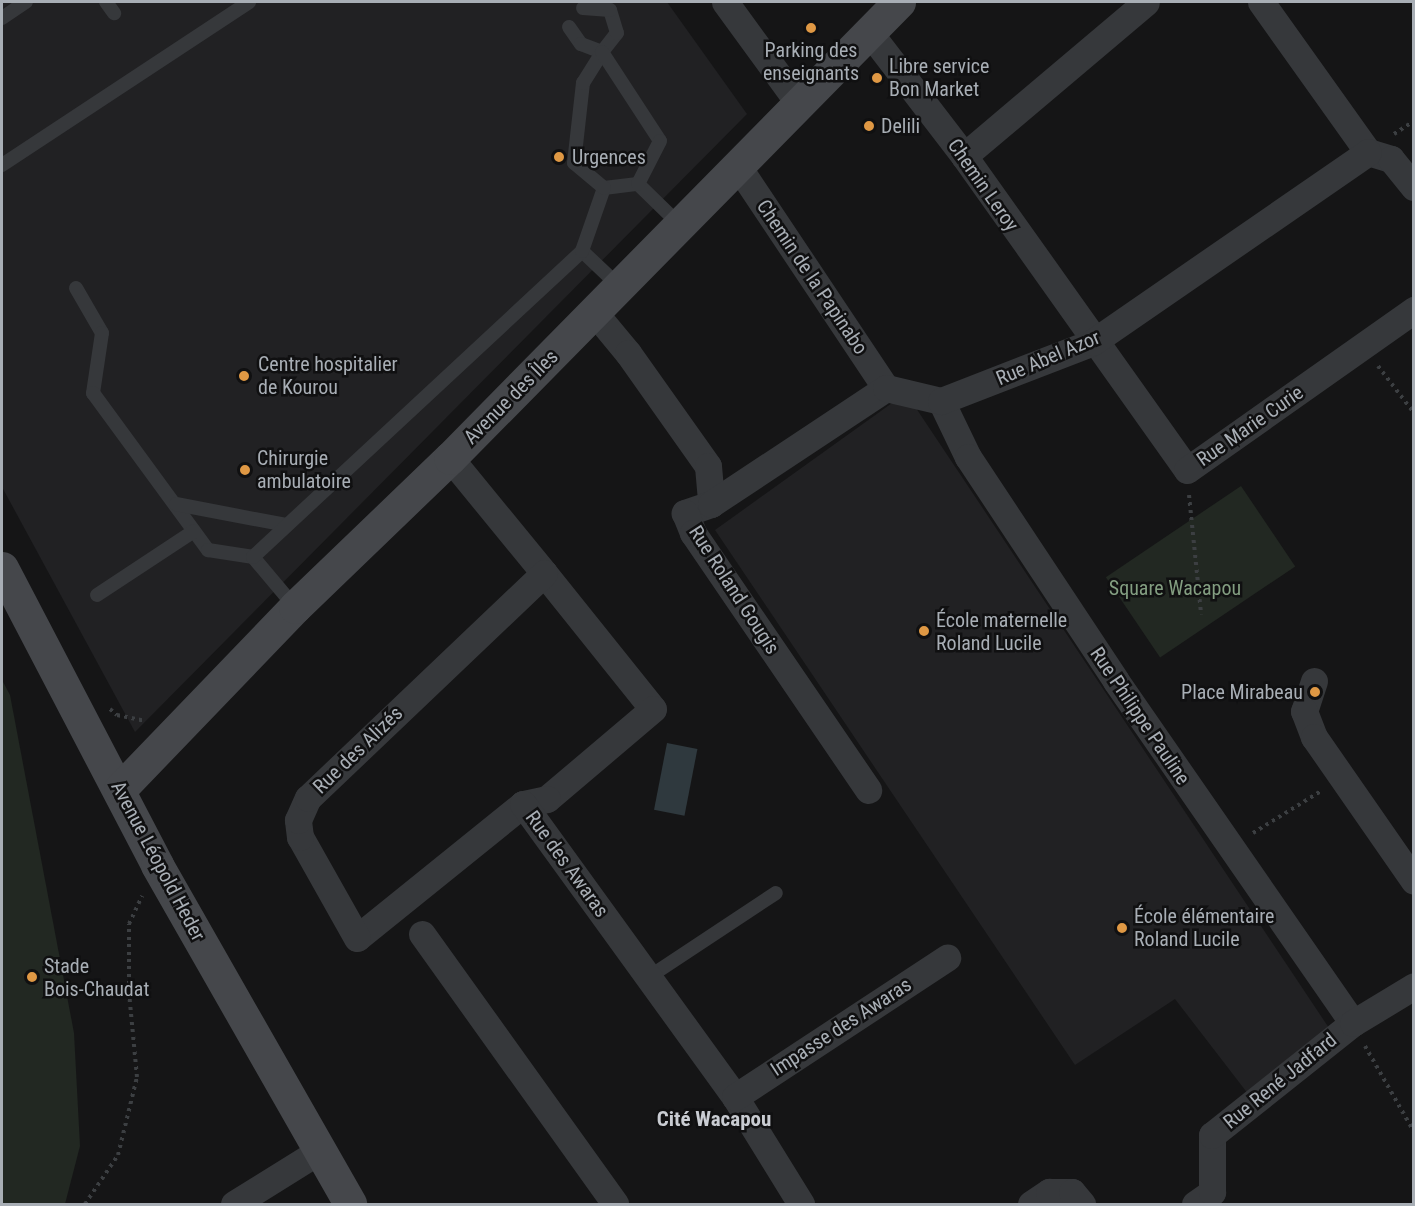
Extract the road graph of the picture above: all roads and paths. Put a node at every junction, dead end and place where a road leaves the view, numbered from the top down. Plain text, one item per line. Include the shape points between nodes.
1 (26, 2) edge
2 (249, 2) edge
3 (621, 2) edge
4 (725, 2) edge
5 (899, 2) edge
6 (1146, 2) edge
7 (1261, 2) edge
8 (583, 8) dead end
9 (609, 10) junction
10 (2, 18) edge
11 (569, 27) dead end
12 (869, 32) junction
13 (602, 52) junction
14 (798, 102) junction
15 (1368, 152) junction
16 (964, 156) junction
17 (2, 165) edge
18 (736, 165) junction
19 (638, 184) junction
20 (1413, 187) edge
21 (604, 188) junction
22 (679, 224) junction
23 (582, 251) junction
24 (619, 286) junction
25 (76, 288) dead end
26 (1413, 310) edge
27 (594, 312) junction
28 (1093, 342) junction
29 (1363, 346) junction
30 (886, 388) junction
31 (941, 401) junction
32 (1413, 413) edge
33 (450, 458) junction
34 (1186, 471) junction
35 (176, 504) junction
36 (711, 504) junction
37 (286, 525) junction
38 (194, 531) junction
39 (253, 557) junction
40 (2, 568) edge
41 (544, 573) junction
42 (97, 595) dead end
43 (296, 607) junction
44 (1201, 614) dead end
45 (1314, 681) dead end
46 (1342, 778) junction
47 (120, 789) junction
48 (867, 790) dead end
49 (523, 804) junction
50 (1229, 848) junction
51 (157, 866) junction
52 (1413, 881) edge
53 (776, 893) dead end
54 (422, 934) dead end
55 (947, 958) dead end
56 (649, 977) junction
57 (1413, 986) edge
58 (1353, 1023) junction
59 (735, 1096) junction
60 (1413, 1132) edge
61 (319, 1151) junction
62 (85, 1204) edge
63 (234, 1204) edge
64 (350, 1204) edge
65 (615, 1204) edge
66 (801, 1204) edge
67 (1031, 1204) edge
68 (1082, 1204) edge
69 (1195, 1204) edge

1 - 10 lane
2 - 17 lane
3 - 9 lane
4 - 14 street
5 - 12 main road, Avenue des Îles
6 - 16 street
7 - 15 street
8 - 9 lane
9 - 13 lane via 617,33
11 - 13 lane via 582,44
12 - 14 main road, Avenue des Îles
12 - 16 street, Chemin Leroy
13 - 19 lane via 660,141
13 - 21 lane via 584,83 574,164
14 - 18 main road, Avenue des Îles
15 - 20 street via 1391,159
15 - 28 street, Rue Abel Azor
16 - 28 street, Chemin Leroy
18 - 22 main road, Avenue des Îles
18 - 30 street, Chemin de la Papinabo
19 - 21 lane
19 - 22 lane
21 - 23 lane
22 - 24 main road, Avenue des Îles
23 - 24 lane
23 - 37 lane
24 - 27 main road, Avenue des Îles
25 - 35 lane via 102,333 93,393
26 - 29 street, Rue Marie Curie
27 - 33 main road, Avenue des Îles
27 - 36 street, Rue Roland Gougis via 708,466
28 - 31 street, Rue Abel Azor
28 - 34 street, Rue Marie Curie
29 - 32 path
29 - 34 street, Rue Marie Curie
30 - 31 street
30 - 36 street
31 - 50 street, Rue Philippe Pauline via 968,457
33 - 41 street
33 - 43 main road, Avenue des Îles
34 - 44 path
35 - 37 lane
35 - 38 lane
36 - 48 street, Rue Roland Gougis via 685,513 693,533
37 - 39 lane
38 - 39 lane via 208,550
38 - 42 lane
39 - 43 lane
40 - 47 main road, Avenue Léopold Heder
41 - 49 street, Rue des Awaras via 653,709 547,799
41 - 49 street, Rue des Alizés via 308,798 298,820 300,837 357,938
43 - 47 main road, Avenue des Îles
45 - 46 street via 1304,711 1314,737
46 - 50 path
46 - 52 street
47 - 51 main road, Avenue Léopold Heder
49 - 56 street, Rue des Awaras
50 - 58 street, Rue Philippe Pauline
51 - 61 main road, Avenue Léopold Heder
51 - 62 path via 129,924 129,992 137,1077 118,1155
53 - 56 lane
54 - 65 street
55 - 59 street, Impasse des Awaras
56 - 59 street, Rue des Awaras
57 - 58 street, Rue René Jadfard
58 - 60 path
58 - 69 street, Rue René Jadfard via 1212,1135 1212,1192
59 - 66 street, Rue des Awaras
61 - 63 street
61 - 64 main road, Avenue Léopold Heder
67 - 68 street via 1049,1192 1072,1192

